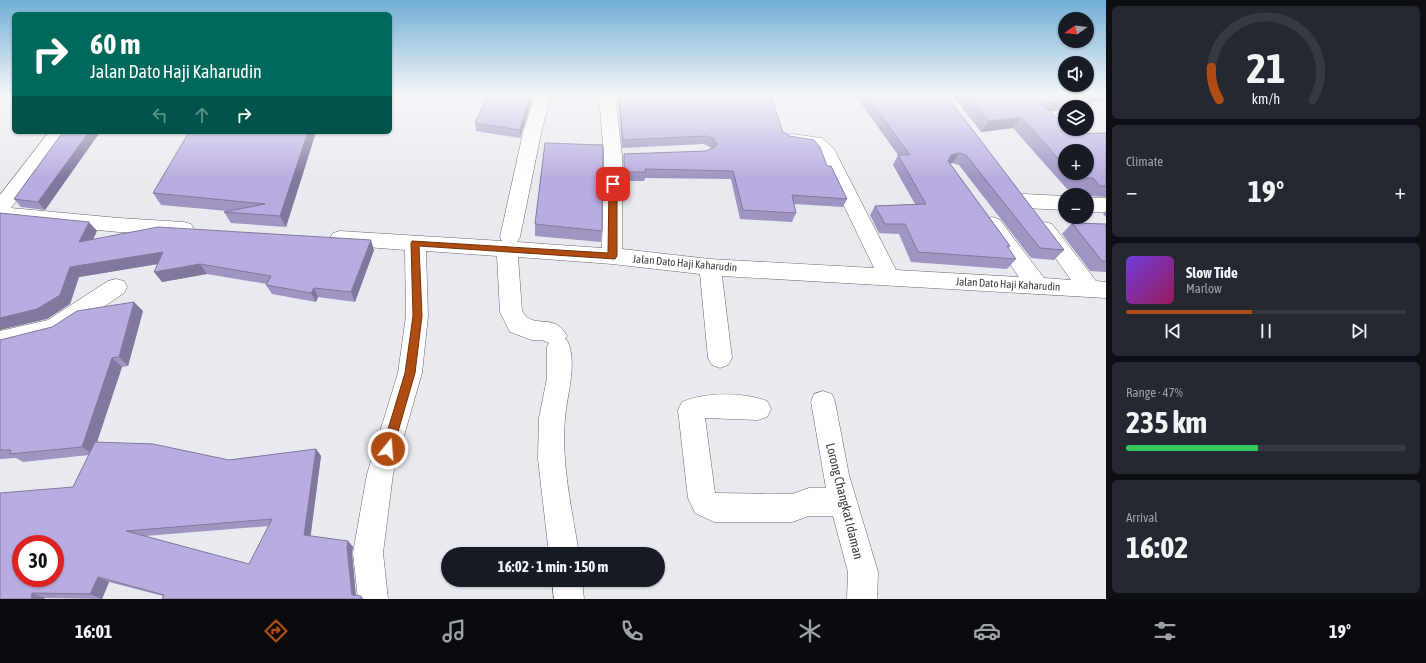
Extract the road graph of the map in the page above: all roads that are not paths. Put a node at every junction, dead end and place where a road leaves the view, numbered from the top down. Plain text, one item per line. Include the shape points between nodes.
1 (535, 123) edge
2 (616, 123) edge
3 (56, 134) edge
4 (792, 139) edge
5 (1058, 203) edge
6 (1094, 205) edge
7 (1106, 205) edge
8 (979, 207) edge
9 (0, 209) edge
10 (0, 214) edge
11 (205, 230) edge
12 (322, 237) edge
13 (415, 243) junction
14 (509, 243) junction
15 (612, 256) junction
16 (710, 266) junction
17 (889, 277) junction
18 (1038, 286) junction
19 (116, 287) dead end
20 (1098, 290) edge
21 (0, 341) edge
22 (720, 358) dead end
23 (822, 402) dead end
24 (758, 409) dead end
25 (844, 502) junction
26 (563, 547) edge
27 (568, 587) edge
28 (373, 599) edge
29 (569, 599) edge
30 (862, 599) edge

1 - 14 street
2 - 15 street via 621,155
3 - 9 street
4 - 17 street via 816,142 828,154
5 - 20 street via 1019,195
6 - 7 street
8 - 18 street
10 - 11 street
12 - 13 street, Jalan Dato Haji Kaharudin
13 - 14 street, Jalan Dato Haji Kaharudin
13 - 28 street via 417,316 410,373 380,474 368,553
14 - 15 street, Jalan Dato Haji Kaharudin
14 - 26 street via 511,312 518,325 532,331 546,330 557,342 559,378 552,418 550,459
15 - 16 street, Jalan Dato Haji Kaharudin
16 - 17 street, Jalan Dato Haji Kaharudin
16 - 22 street
17 - 18 street, Jalan Dato Haji Kaharudin
18 - 20 street, Jalan Dato Haji Kaharudin
19 - 21 street via 54,328
23 - 25 street, Lorong Changkat Idaman via 836,475
24 - 25 street via 704,406 691,410 702,498 705,503 714,508 792,508 809,502
25 - 30 street, Lorong Changkat Idaman via 863,572
27 - 29 street

